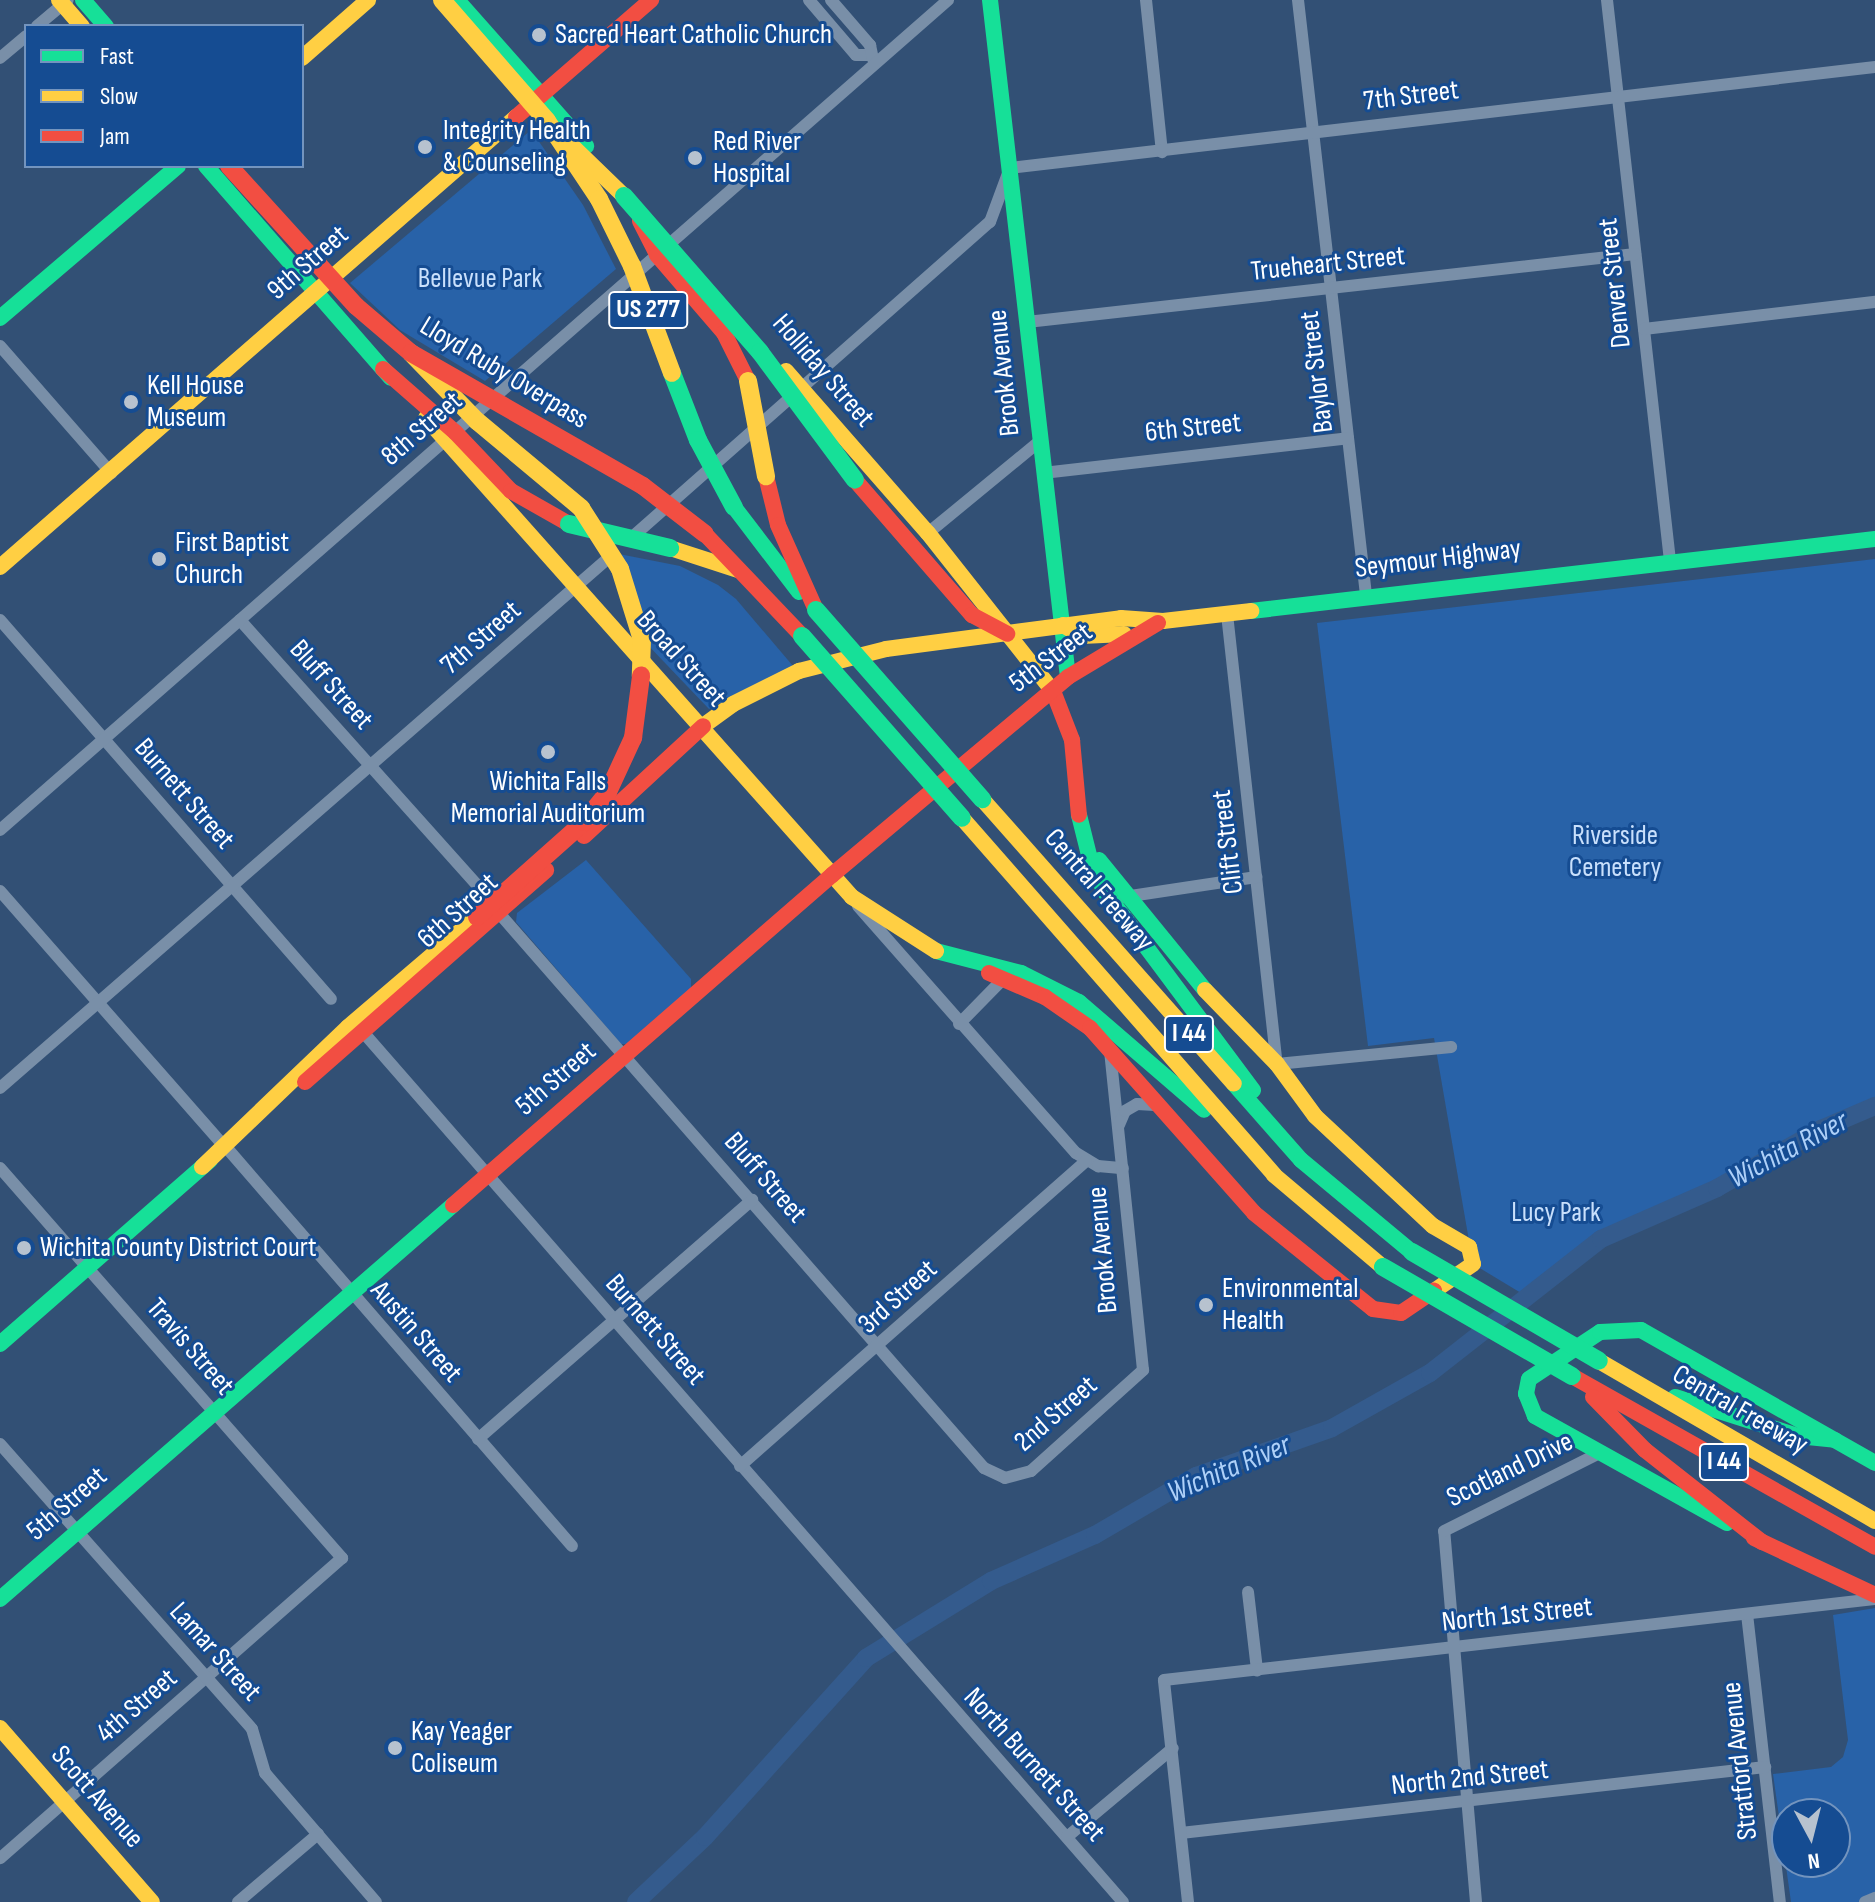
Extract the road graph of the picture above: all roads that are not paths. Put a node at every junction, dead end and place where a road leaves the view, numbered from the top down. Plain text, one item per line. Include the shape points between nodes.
1 (83, 0) edge
2 (368, 0) edge
3 (442, 0) edge
4 (457, 0) edge
5 (651, 0) edge
6 (809, 0) edge
7 (831, 0) edge
8 (948, 0) edge
9 (990, 0) edge
10 (1146, 0) edge
11 (1298, 0) edge
12 (1607, 0) edge
13 (63, 2) edge
14 (39, 24) edge
15 (80, 24) edge
16 (104, 24) edge
17 (24, 38) edge
18 (304, 56) edge
19 (0, 58) edge
20 (872, 58) junction
21 (1875, 67) edge
22 (1617, 96) junction
23 (541, 97) junction
24 (547, 121) junction
25 (1313, 131) junction
26 (1162, 152) junction
27 (176, 168) edge
28 (208, 168) edge
29 (231, 168) edge
30 (1010, 168) junction
31 (625, 188) junction
32 (1015, 216) junction
33 (990, 222) junction
34 (673, 241) junction
35 (1635, 254) junction
36 (657, 255) junction
37 (1331, 288) junction
38 (317, 292) junction
39 (1875, 302) edge
40 (0, 318) edge
41 (1027, 322) junction
42 (1644, 329) junction
43 (0, 346) edge
44 (411, 353) junction
45 (799, 386) junction
46 (451, 436) junction
47 (1348, 438) junction
48 (1040, 441) junction
49 (111, 473) junction
50 (1043, 473) junction
51 (928, 533) junction
52 (705, 534) joint
53 (1875, 539) edge
54 (1670, 561) junction
55 (0, 567) edge
56 (747, 573) junction
57 (578, 586) junction
58 (1366, 595) junction
59 (816, 610) junction
60 (1227, 614) junction
61 (0, 620) edge
62 (240, 620) junction
63 (1163, 621) junction
64 (1063, 625) junction
65 (1134, 633) junction
66 (1007, 634) junction
67 (1068, 677) junction
68 (1053, 690) junction
69 (703, 726) junction
70 (104, 739) junction
71 (1072, 740) junction
72 (370, 765) junction
73 (1079, 815) junction
74 (0, 830) edge
75 (832, 875) junction
76 (1257, 877) junction
77 (231, 884) junction
78 (0, 891) edge
79 (482, 891) dead end
80 (852, 897) junction
81 (1124, 897) junction
82 (499, 913) junction
83 (936, 951) junction
84 (1003, 979) junction
85 (331, 999) dead end
86 (97, 1003) junction
87 (959, 1024) junction
88 (363, 1032) junction
89 (1451, 1047) dead end
90 (1110, 1050) junction
91 (626, 1055) junction
92 (1277, 1064) junction
93 (0, 1088) edge
94 (1159, 1105) junction
95 (1119, 1125) junction
96 (1244, 1141) junction
97 (225, 1146) junction
98 (1301, 1160) junction
99 (1086, 1161) junction
100 (0, 1168) edge
101 (1123, 1168) junction
102 (488, 1174) junction
103 (752, 1200) junction
104 (88, 1267) junction
105 (351, 1294) junction
106 (616, 1320) junction
107 (0, 1344) edge
108 (878, 1347) junction
109 (1143, 1370) joint
110 (1572, 1376) junction
111 (1652, 1391) junction
112 (214, 1412) junction
113 (478, 1439) junction
114 (1835, 1440) junction
115 (0, 1444) edge
116 (1598, 1454) junction
117 (1875, 1463) edge
118 (740, 1466) junction
119 (994, 1475) joint
120 (1875, 1521) edge
121 (78, 1532) junction
122 (1762, 1542) junction
123 (572, 1546) dead end
124 (1875, 1547) edge
125 (342, 1558) joint
126 (1248, 1592) dead end
127 (1875, 1597) edge
128 (0, 1599) edge
129 (1747, 1614) junction
130 (1453, 1647) junction
131 (909, 1661) joint
132 (1257, 1670) junction
133 (206, 1678) junction
134 (0, 1728) edge
135 (1173, 1748) junction
136 (1765, 1767) junction
137 (64, 1801) junction
138 (1470, 1804) junction
139 (1181, 1833) junction
140 (318, 1834) junction
141 (1067, 1837) junction
142 (0, 1858) edge
143 (1875, 1898) edge
144 (152, 1902) edge
145 (238, 1902) edge
146 (376, 1902) edge
147 (1123, 1902) edge
148 (1188, 1902) edge
149 (1476, 1902) edge
150 (1780, 1902) edge
151 (1865, 1902) edge

1 - 16 main road
2 - 18 main road
3 - 24 main road, US 277, bridge
4 - 23 main road, Holliday Street
5 - 23 main road, 9th Street
6 - 20 street via 856,55
7 - 20 street via 870,45
8 - 20 street, 8th Street
9 - 30 main road, Brook Avenue
10 - 26 street
11 - 25 street, Baylor Street
12 - 22 street, Denver Street
13 - 14 street
13 - 15 main road
17 - 19 street
20 - 34 street, 8th Street
21 - 22 street, 7th Street
22 - 25 street, 7th Street
22 - 35 street, Denver Street
23 - 31 main road, Holliday Street
23 - 38 main road, 9th Street
24 - 59 main road, Central Freeway / US 277, bridge via 618,234 698,440 734,507
24 - 66 main road, bridge via 624,196 751,342 855,480 972,615
25 - 26 street, 7th Street
25 - 37 street, Baylor Street
26 - 30 street, 7th Street
27 - 40 main road
28 - 38 main road
29 - 44 main road, Lloyd Ruby Overpass, bridge via 356,306
30 - 32 main road, Brook Avenue
30 - 33 street, 7th Street
31 - 34 main road, Holliday Street
31 - 36 main road
32 - 33 street, 7th Street
32 - 41 main road, Brook Avenue
33 - 45 street, 7th Street
34 - 36 street, 8th Street
34 - 45 main road, Holliday Street
35 - 37 street, Trueheart Street
35 - 42 street, Denver Street
36 - 46 street, 8th Street
36 - 59 main road, bridge via 724,333 748,381 778,525
37 - 41 street, Trueheart Street
37 - 47 street, Baylor Street
38 - 46 main road via 383,369
38 - 49 main road, 9th Street
39 - 42 street
41 - 48 main road, Brook Avenue
42 - 54 street, Denver Street
43 - 49 street
44 - 52 main road, Lloyd Ruby Overpass, bridge via 643,486
44 - 97 main road, bridge via 477,421 559,486 591,520 630,592 642,640 641,706 608,792 584,822 348,1027
45 - 51 main road, Holliday Street
45 - 57 street, 7th Street
46 - 56 main road, bridge via 511,491 569,524
46 - 57 main road, Broad Street
46 - 62 street, 8th Street
47 - 50 street, 6th Street
47 - 58 street, Baylor Street
48 - 50 main road, Brook Avenue
48 - 51 street
49 - 55 main road, 9th Street
50 - 64 main road, Brook Avenue
51 - 66 main road, Holliday Street
52 - 56 main road, Central Freeway
53 - 54 main road, Seymour Highway
54 - 58 main road, Seymour Highway
56 - 96 main road, Central Freeway / I 44, bridge
57 - 69 main road, Broad Street
57 - 72 street, 7th Street
58 - 60 main road, Seymour Highway
59 - 98 main road, Central Freeway / I 44, bridge
60 - 63 main road, Seymour Highway
60 - 76 street, Clift Street
61 - 70 street, Burnett Street
62 - 70 street, 8th Street
62 - 72 street, Bluff Street
63 - 64 main road, Seymour Highway via 1121,618
63 - 65 main road, 5th Street
64 - 65 main road via 1082,636
64 - 66 main road, Seymour Highway
64 - 67 main road, Brook Avenue
65 - 67 main road, 5th Street
66 - 68 main road, Holliday Street
66 - 69 main road, 6th Street via 834,660 763,687
67 - 68 main road, 5th Street
67 - 71 main road, Brook Avenue
68 - 71 main road, Holliday Street
68 - 75 main road, 5th Street
69 - 75 main road, Broad Street
69 - 82 main road, 6th Street
70 - 74 street, 8th Street
70 - 77 street, Burnett Street
71 - 73 main road, Holliday Street
72 - 77 street, 7th Street
72 - 79 street, Bluff Street
73 - 81 main road, Central Freeway via 1101,866
73 - 98 main road via 1092,867 1106,893 1213,1031
75 - 80 main road, Broad Street
75 - 91 main road, 5th Street
76 - 81 street
76 - 92 street, Clift Street
77 - 85 street, Burnett Street
77 - 86 street, 7th Street
78 - 86 street, Austin Street
80 - 83 main road
80 - 87 street, Broad Street
81 - 92 main road, Central Freeway via 1227,1017
82 - 88 main road, 6th Street
82 - 91 street, Bluff Street
83 - 84 main road, Central Freeway
83 - 96 main road via 1021,973 1079,1002 1149,1067
84 - 87 street
84 - 90 main road, Central Freeway via 1072,1013
86 - 93 street, 7th Street
86 - 97 street, Austin Street
87 - 99 street, Broad Street
88 - 97 main road, 6th Street
88 - 102 street, Burnett Street
89 - 92 street
90 - 94 main road, Central Freeway
90 - 95 street, Brook Avenue
91 - 102 main road, 5th Street
91 - 103 street, Bluff Street
92 - 94 main road, Central Freeway via 1315,1116 1433,1226 1469,1247 1473,1264 1401,1313 1373,1309 1254,1213
94 - 95 street via 1137,1104 1125,1111
95 - 101 street, Brook Avenue
96 - 110 main road, Central Freeway / I 44, bridge via 1313,1212 1383,1267
97 - 104 main road
97 - 105 street, Austin Street
98 - 111 main road, Central Freeway / I 44, bridge via 1412,1252
99 - 101 street
99 - 108 street, 3rd Street
100 - 104 street, Travis Street
101 - 109 street, Brook Avenue
102 - 105 main road, 5th Street
102 - 106 street, Burnett Street
103 - 106 street
103 - 108 street, Bluff Street
104 - 107 main road
104 - 112 street, Travis Street
105 - 112 main road, 5th Street
105 - 113 street, Austin Street
106 - 113 street
106 - 118 street, Burnett Street
108 - 118 street, 3rd Street
108 - 119 street, Bluff Street
109 - 119 street, 2nd Street via 1031,1471 1018,1477
110 - 122 main road via 1645,1450
110 - 124 main road, Central Freeway / I 44
111 - 114 main road via 1716,1406 1798,1436
111 - 120 main road, Central Freeway / I 44
112 - 121 main road, 5th Street
112 - 125 street, Travis Street
113 - 123 street, Austin Street
114 - 116 main road, Central Freeway via 1665,1342 1621,1328 1600,1332 1529,1379 1526,1394 1535,1416
114 - 117 main road, Central Freeway
115 - 121 street, Lamar Street
116 - 122 main road, Central Freeway
116 - 130 street, Scotland Drive via 1444,1531
118 - 131 street, Burnett Street
121 - 128 main road, 5th Street
121 - 133 street, Lamar Street
122 - 127 main road, Central Freeway
125 - 133 street, 4th Street
126 - 132 street
127 - 129 street, North 1st Street
129 - 130 street, North 1st Street
129 - 136 street, Stratford Avenue
130 - 132 street, North 1st Street
130 - 138 street
131 - 141 street, North Burnett Street
132 - 135 street, North 1st Street via 1164,1680
133 - 137 street, 4th Street
133 - 140 street, Lamar Street via 252,1729 265,1773
134 - 137 main road, Scott Avenue
135 - 139 street
135 - 141 street
136 - 138 street, North 2nd Street
136 - 150 street, Stratford Avenue
137 - 142 street, 4th Street
137 - 144 main road, Scott Avenue
138 - 139 street, North 2nd Street
138 - 149 street
139 - 148 street
140 - 145 street
140 - 146 street, Lamar Street
141 - 147 street, North Burnett Street
143 - 151 street

